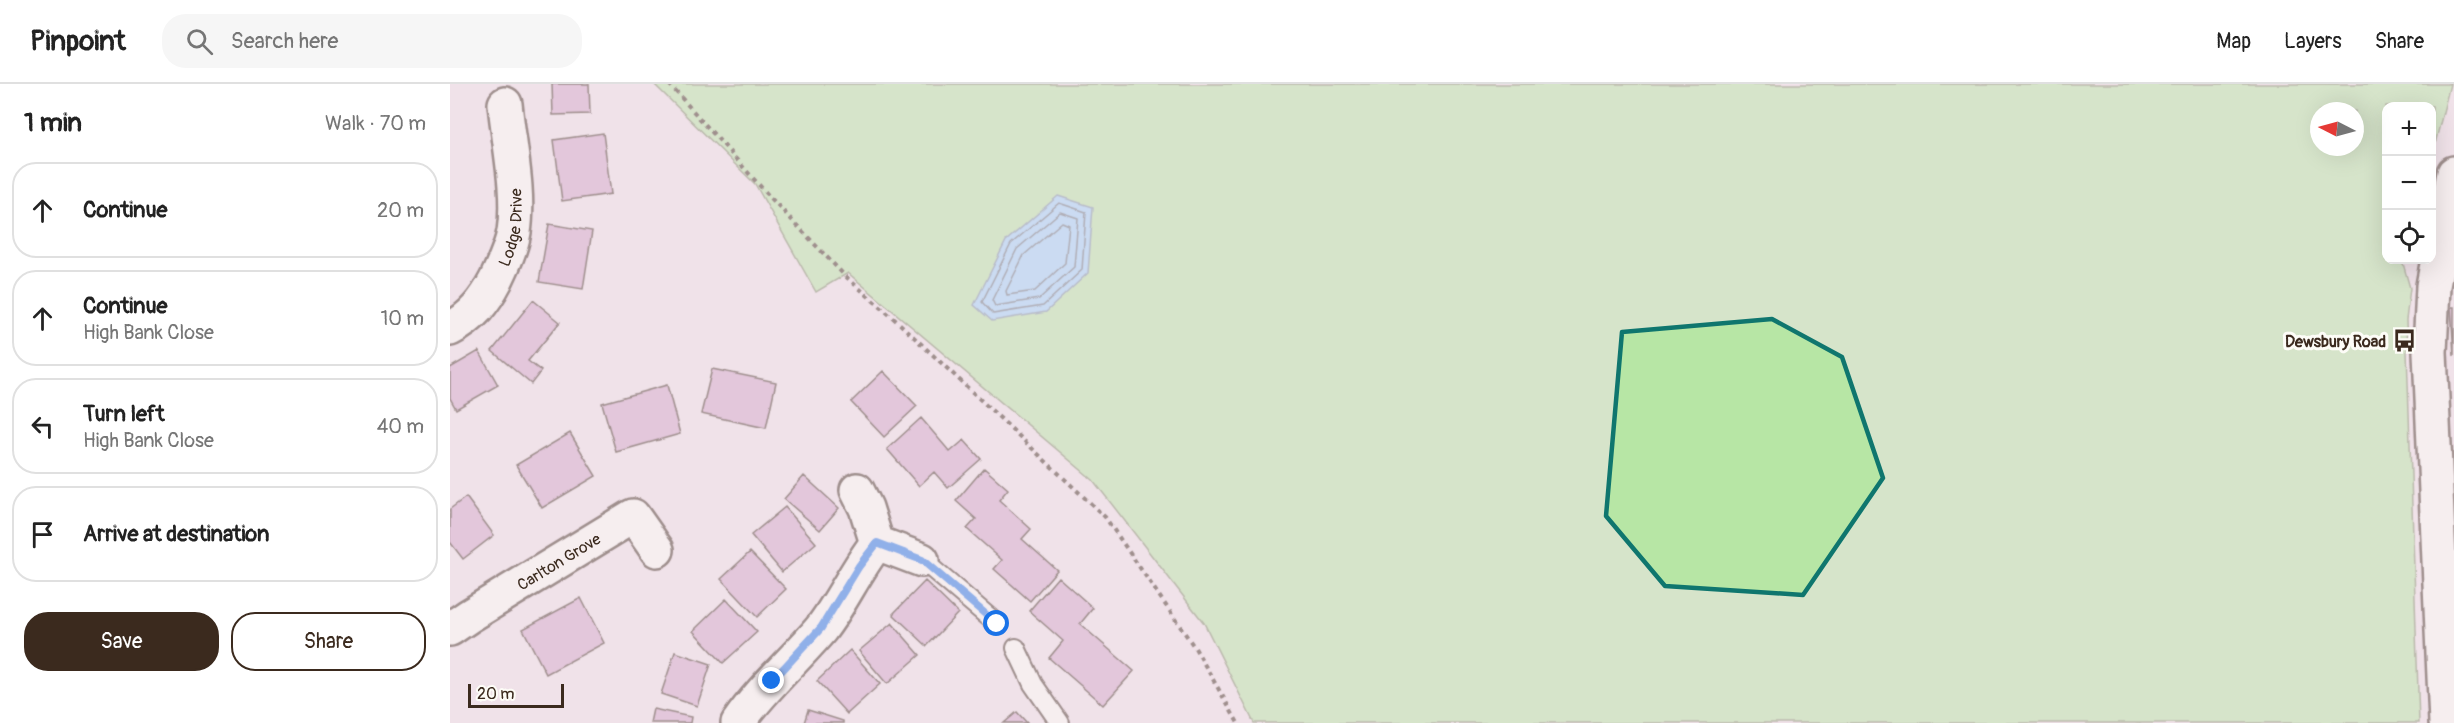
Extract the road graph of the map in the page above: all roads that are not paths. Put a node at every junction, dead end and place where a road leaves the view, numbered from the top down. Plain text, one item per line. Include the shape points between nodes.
1 (505, 104) dead end
2 (2454, 173) edge
3 (450, 329) edge
4 (857, 490) dead end
5 (877, 543) junction
6 (657, 550) dead end
7 (922, 560) joint
8 (997, 624) dead end
9 (450, 630) edge
10 (1016, 648) dead end
11 (738, 723) edge
12 (1060, 723) edge
13 (2446, 723) edge

1 - 3 street, Lodge Drive via 515,206 512,242 481,305
2 - 13 street via 2437,256 2430,342
4 - 5 street
5 - 7 street
5 - 11 street via 821,628
6 - 9 street, Carlton Grove via 633,516
7 - 8 lane
10 - 12 lane via 1033,684

